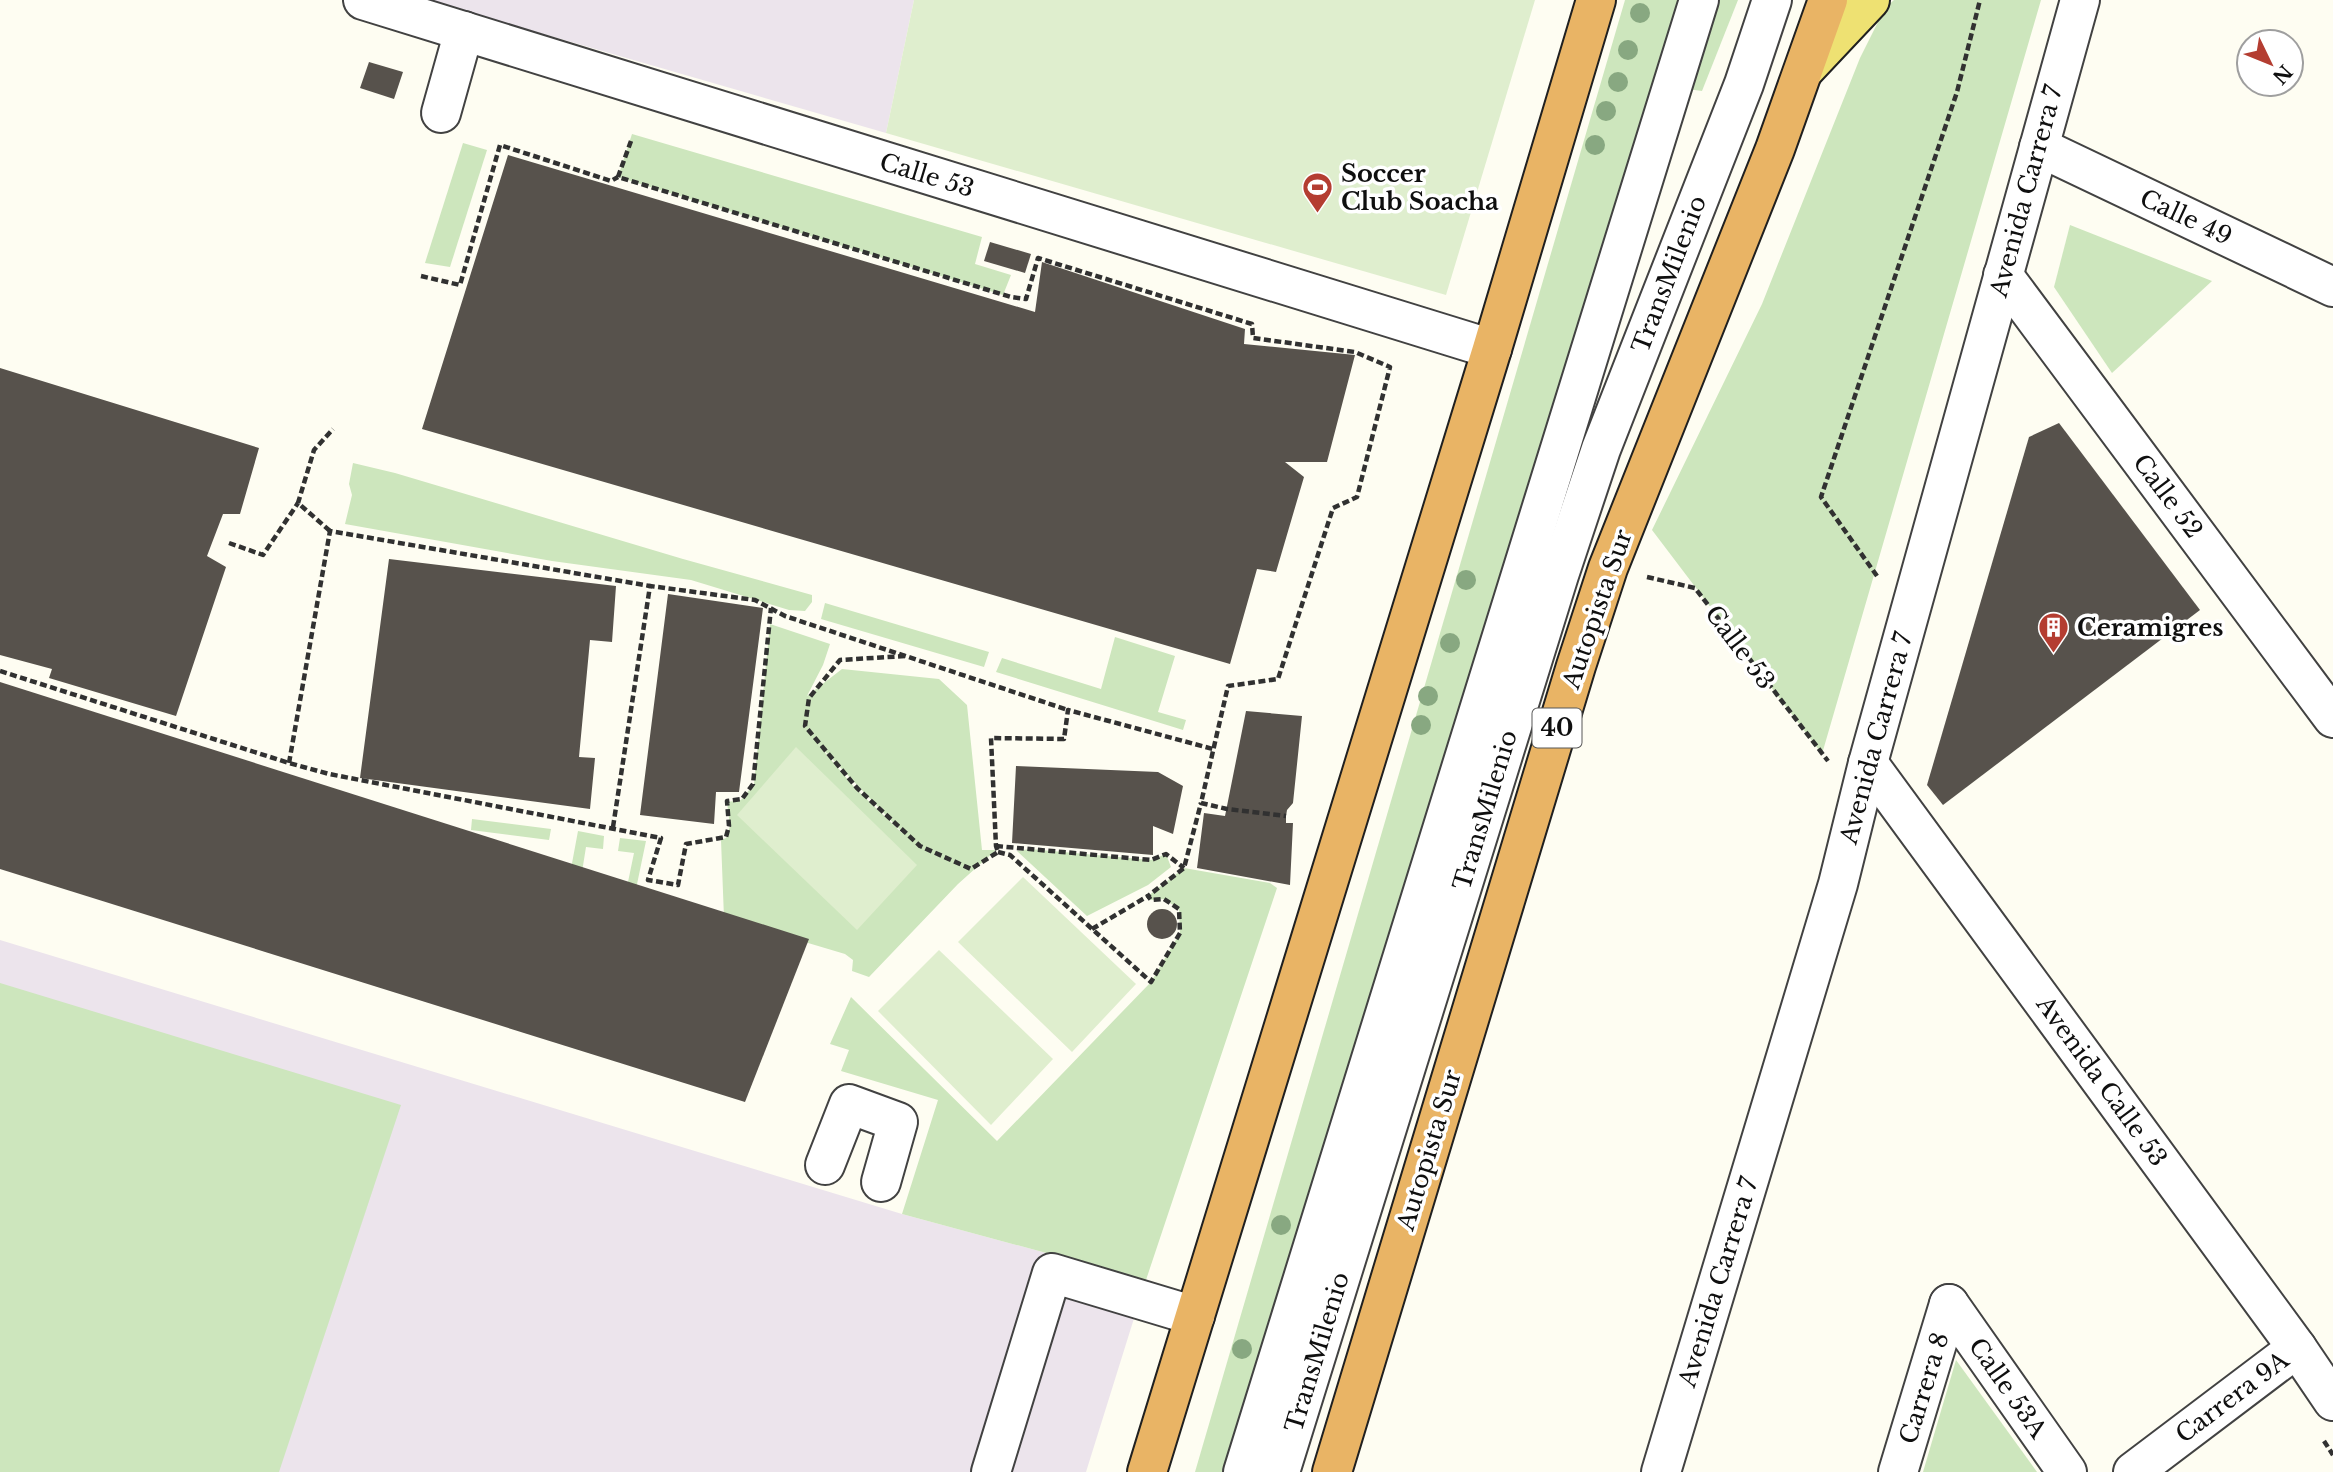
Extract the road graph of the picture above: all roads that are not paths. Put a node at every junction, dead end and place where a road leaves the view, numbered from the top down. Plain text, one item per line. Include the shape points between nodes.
1 (363, 0) edge
2 (1596, 0) edge
3 (1699, 0) edge
4 (1772, 0) edge
5 (1828, 0) edge
6 (1870, 0) edge
7 (2080, 0) edge
8 (464, 31) junction
9 (1805, 69) junction
10 (441, 113) dead end
11 (2039, 147) junction
12 (2003, 275) junction
13 (2333, 287) edge
14 (1492, 349) junction
15 (2333, 718) edge
16 (1851, 766) junction
17 (825, 1165) dead end
18 (881, 1182) dead end
19 (1950, 1304) joint
20 (1195, 1316) junction
21 (2297, 1348) junction
22 (2333, 1401) edge
23 (991, 1472) edge
24 (1147, 1472) edge
25 (1242, 1472) edge
26 (1280, 1472) edge
27 (1332, 1472) edge
28 (1661, 1472) edge
29 (1899, 1472) edge
30 (2067, 1472) edge
31 (2133, 1472) edge

1 - 8 street, Calle 53
2 - 14 highway
3 - 25 street, TransMilenio
4 - 26 street, TransMilenio via 1744,84 1601,449 1563,562
5 - 9 highway, Autopista Sur / 40
6 - 9 main road
7 - 11 street, Avenida Carrera 7
8 - 10 street
8 - 14 street, Calle 53 via 810,125
9 - 27 highway, Autopista Sur / 40 via 1608,568
11 - 12 street, Avenida Carrera 7
11 - 13 street, Calle 49
12 - 15 street, Calle 52
12 - 16 street, Avenida Carrera 7
14 - 20 highway
16 - 21 street, Avenida Calle 53
16 - 28 street, Avenida Carrera 7 via 1838,884
17 - 18 street via 849,1104 898,1122
19 - 29 street, Carrera 8
19 - 30 street, Calle 53A
20 - 23 street via 1052,1273
20 - 24 highway
21 - 22 street, Avenida Calle 53
21 - 31 street, Carrera 9A

